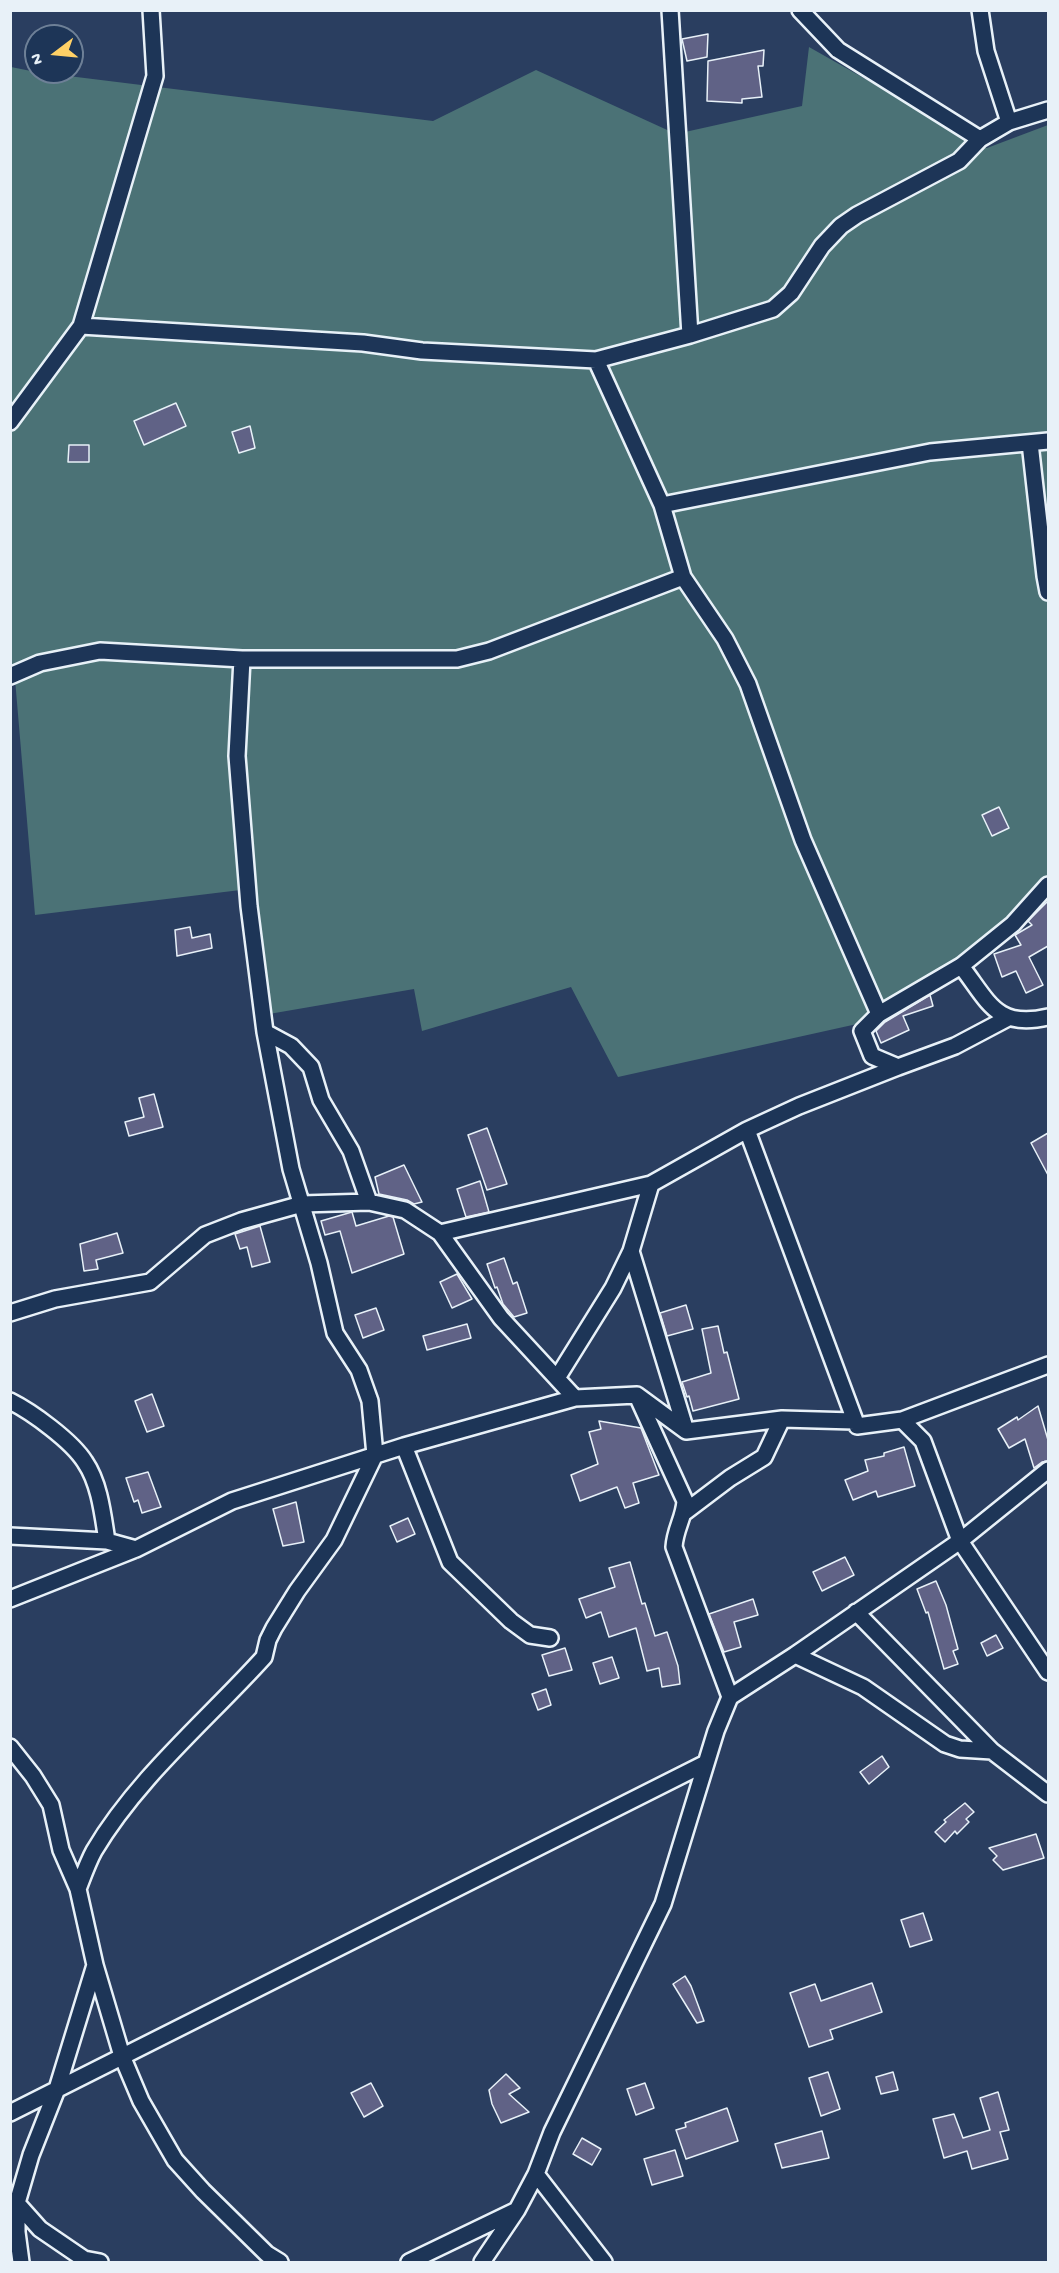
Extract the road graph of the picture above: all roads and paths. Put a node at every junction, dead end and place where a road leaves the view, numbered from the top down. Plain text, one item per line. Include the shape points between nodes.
1 (151, 10) edge
2 (670, 10) edge
3 (800, 10) edge
4 (980, 10) edge
5 (1048, 110) edge
6 (1009, 122) junction
7 (980, 139) junction
8 (81, 326) junction
9 (690, 335) junction
10 (596, 360) junction
11 (10, 422) edge
12 (1048, 441) edge
13 (1030, 443) junction
14 (662, 505) junction
15 (683, 577) junction
16 (1048, 592) edge
17 (242, 659) junction
18 (10, 676) edge
19 (1048, 885) edge
20 (961, 966) junction
21 (879, 1014) junction
22 (1048, 1017) edge
23 (1008, 1018) junction
24 (265, 1032) junction
25 (898, 1067) junction
26 (747, 1130) junction
27 (651, 1184) junction
28 (369, 1202) junction
29 (302, 1204) junction
30 (440, 1233) junction
31 (632, 1251) junction
32 (10, 1313) edge
33 (1048, 1365) edge
34 (557, 1378) junction
35 (637, 1395) junction
36 (575, 1398) junction
37 (10, 1401) edge
38 (783, 1419) junction
39 (902, 1420) junction
40 (854, 1421) junction
41 (686, 1431) junction
42 (404, 1446) junction
43 (375, 1455) junction
44 (1048, 1470) edge
45 (685, 1512) junction
46 (10, 1536) edge
47 (106, 1541) junction
48 (960, 1541) junction
49 (136, 1549) junction
50 (10, 1599) edge
51 (856, 1612) junction
52 (550, 1638) dead end
53 (795, 1656) junction
54 (1048, 1672) edge
55 (730, 1697) junction
56 (10, 1747) edge
57 (992, 1751) junction
58 (706, 1763) junction
59 (1048, 1794) edge
60 (78, 1889) junction
61 (95, 1965) junction
62 (122, 2056) junction
63 (57, 2089) junction
64 (10, 2113) edge
65 (536, 2174) junction
66 (14, 2200) edge
67 (517, 2210) junction
68 (21, 2262) edge
69 (100, 2262) edge
70 (280, 2262) edge
71 (409, 2262) edge
72 (482, 2262) edge
73 (604, 2262) edge

1 - 8 street via 155,76
2 - 9 street
3 - 7 street via 838,50
4 - 6 street via 986,51
5 - 6 street
6 - 7 street
7 - 9 street via 959,161 841,226 822,246 791,293 773,309
8 - 10 street
8 - 11 street
9 - 10 street
10 - 14 street
12 - 13 street
13 - 14 street via 930,452
13 - 16 street
14 - 15 street
15 - 17 street via 474,656
15 - 21 street via 748,684 802,840
17 - 18 street via 100,651 40,663
17 - 24 street via 237,756 249,906
19 - 20 street via 1013,924
20 - 21 street
20 - 23 street via 993,1008
21 - 25 street via 862,1031 872,1056
22 - 23 street via 1030,1021
23 - 25 street via 955,1046
24 - 28 street via 291,1046 311,1068 321,1100 351,1151
24 - 29 street via 291,1169
25 - 26 street
26 - 27 street
26 - 40 street
27 - 30 street
27 - 31 street
28 - 29 street
28 - 30 street via 405,1210
29 - 32 street via 205,1235 150,1282 54,1299
29 - 43 street via 335,1333 359,1370 370,1401
30 - 34 street via 501,1318
31 - 34 street
31 - 41 street
33 - 39 street
34 - 36 street
35 - 36 street
35 - 41 street
35 - 45 street via 681,1490
36 - 42 street
37 - 47 street via 38,1417 85,1461 100,1500
38 - 40 street
38 - 41 street
38 - 45 street via 764,1457
39 - 40 street via 857,1426
39 - 48 street via 923,1441
42 - 43 street
42 - 52 street via 450,1562 511,1621 530,1635
43 - 49 street via 232,1501
43 - 60 street via 334,1540 273,1628 264,1657 112,1823 93,1853
44 - 48 street
45 - 55 street via 675,1533 674,1547
46 - 47 street
47 - 49 street
48 - 51 street
48 - 54 street
49 - 50 street
51 - 53 street
51 - 57 street
53 - 55 street
53 - 57 street via 863,1687 945,1744
55 - 58 street
56 - 60 street via 51,1805 61,1850
57 - 59 street
58 - 62 street
58 - 65 street via 663,1904
60 - 61 street
61 - 62 street
61 - 63 street
62 - 63 street
62 - 70 street via 141,2102 175,2160 267,2254
63 - 64 street
63 - 66 street
65 - 67 street
65 - 73 street
66 - 68 street
66 - 69 street via 40,2229 84,2259
67 - 71 street
67 - 72 street

